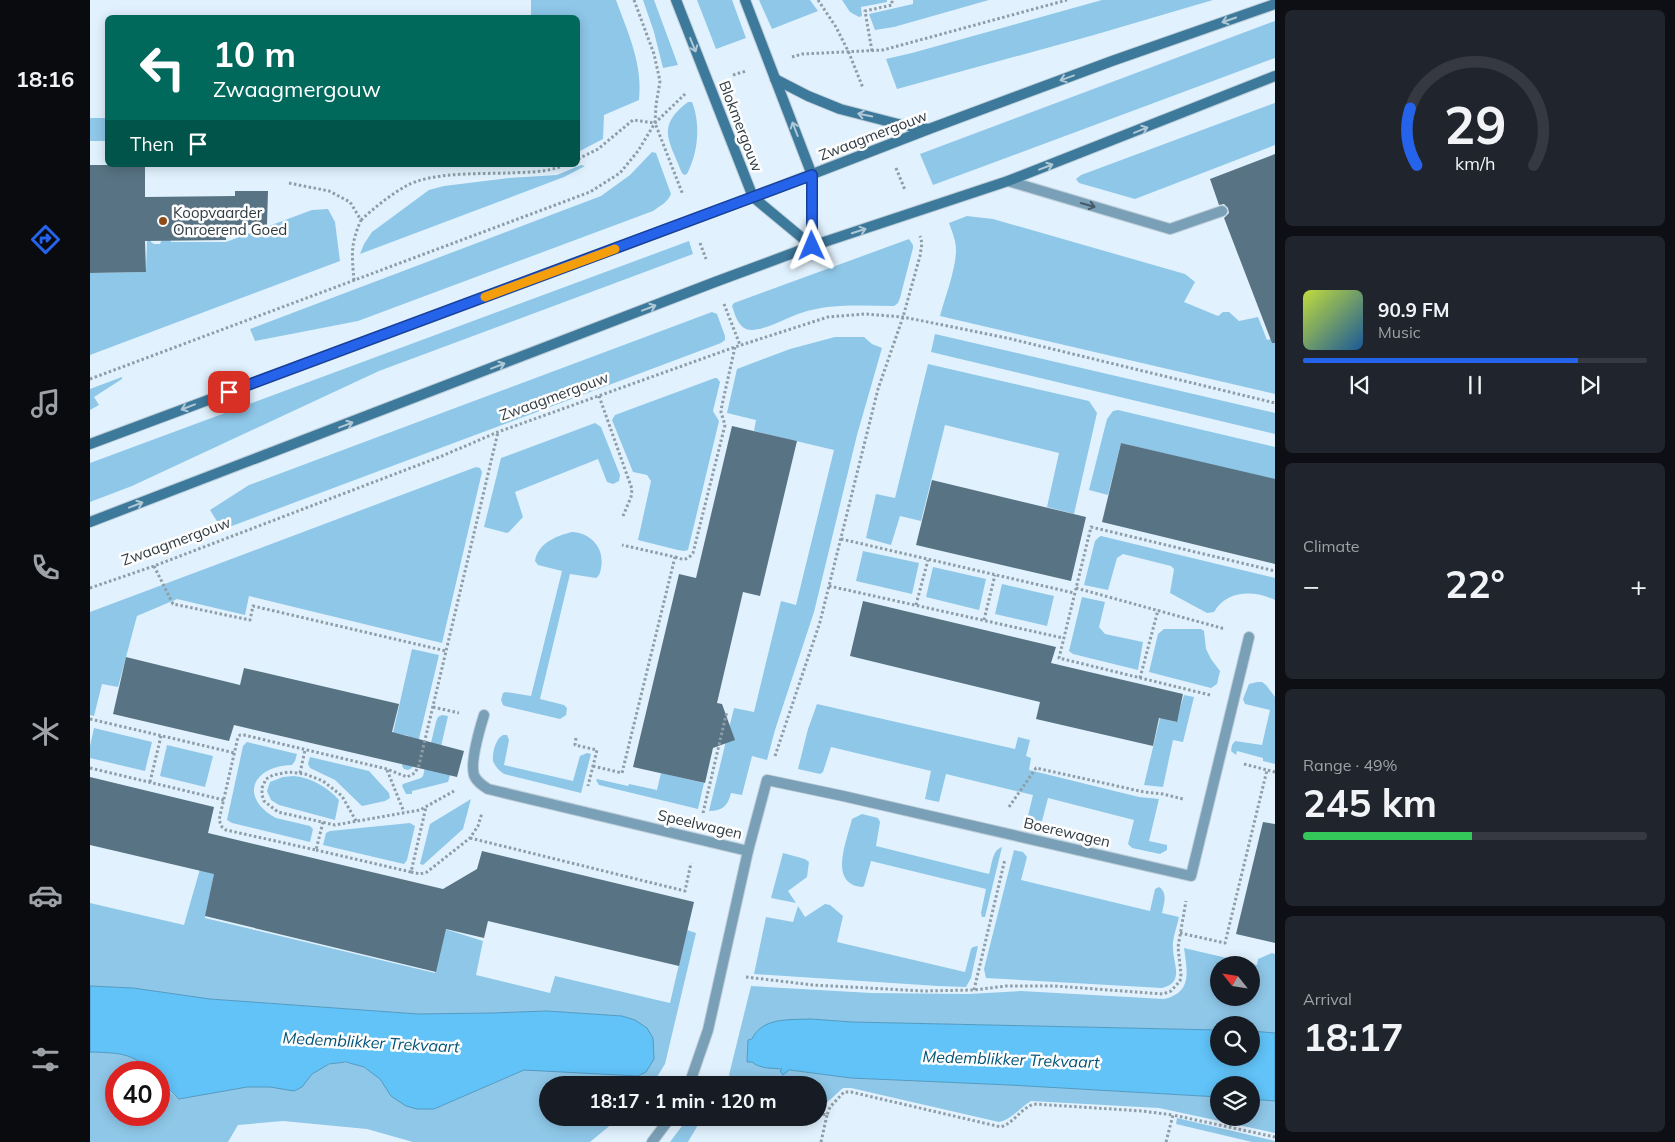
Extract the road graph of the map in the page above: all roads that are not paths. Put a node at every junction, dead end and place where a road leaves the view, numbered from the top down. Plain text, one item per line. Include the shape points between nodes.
1 (676, 0) edge
2 (745, 0) edge
3 (1275, 4) edge
4 (1275, 76) edge
5 (776, 79) junction
6 (930, 129) junction
7 (812, 175) junction
8 (1008, 181) junction
9 (753, 197) junction
10 (1222, 211) dead end
11 (812, 246) junction
12 (90, 444) edge
13 (90, 522) edge
14 (1249, 637) road end
15 (484, 715) dead end
16 (748, 851) junction
17 (692, 1076) edge
18 (664, 1126) edge
19 (652, 1142) edge

1 -> 9 street, Blokmergouw
2 - 5 street
3 -> 6 street, Zwaagmergouw
8 -> 4 street
6 -> 5 street via 840,109
7 -> 5 street
6 - 7 street, Zwaagmergouw
7 - 9 street, Zwaagmergouw
7 - 11 street
8 -> 10 street via 1170,229
11 -> 8 street
9 - 11 street, Blokmergouw
9 -> 12 street, Zwaagmergouw
13 -> 11 street
14 - 16 street, Boerewagen via 1191,876 767,780
15 - 16 street, Speelwagen via 473,765 476,779 488,789
16 - 17 street, Speelwagen via 708,1030
18 - 19 street

